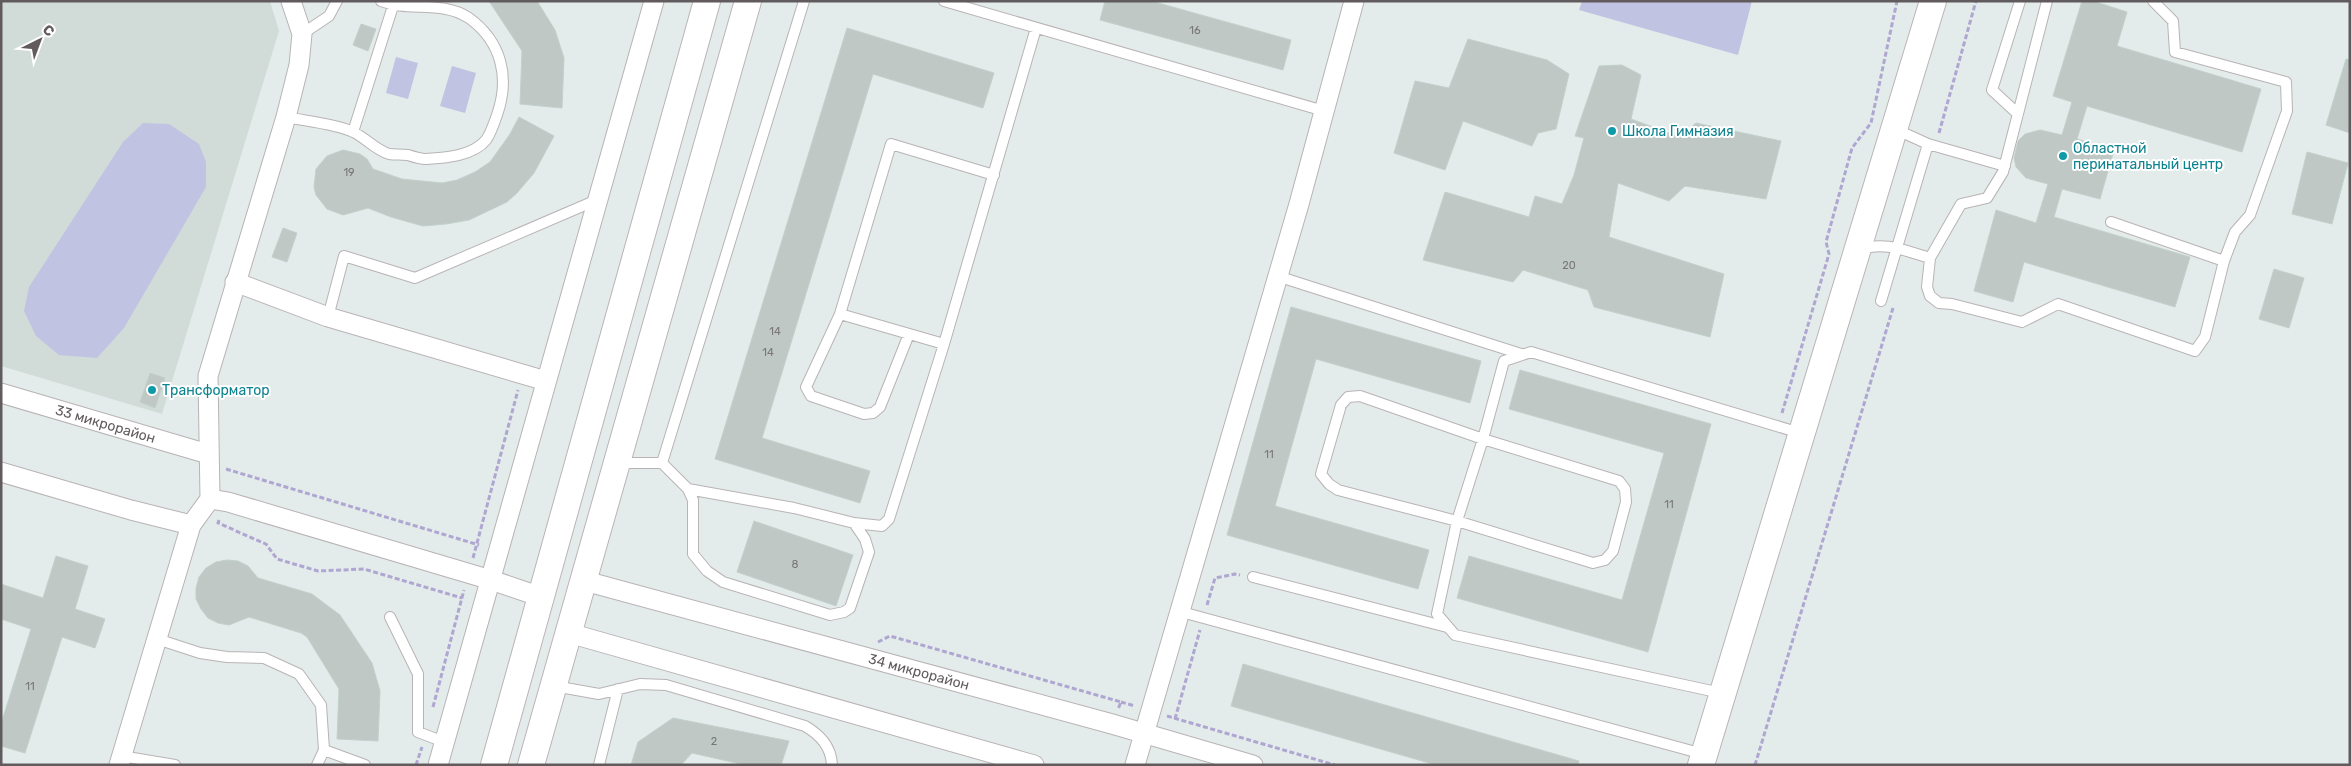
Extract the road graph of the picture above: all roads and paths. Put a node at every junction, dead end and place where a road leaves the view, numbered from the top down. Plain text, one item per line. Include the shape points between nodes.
1 (291, 1) edge
2 (337, 1) edge
3 (381, 1) edge
4 (654, 1) edge
5 (707, 1) edge
6 (748, 1) edge
7 (804, 1) edge
8 (944, 1) edge
9 (1354, 1) edge
10 (1897, 1) edge
11 (1933, 1) edge
12 (1976, 1) edge
13 (2020, 1) edge
14 (2048, 1) edge
15 (2153, 1) edge
16 (394, 6) junction
17 (1036, 28) junction
18 (302, 34) junction
19 (1324, 111) junction
20 (2018, 114) junction
21 (286, 117) junction
22 (1894, 128) junction
23 (353, 132) junction
24 (1932, 145) junction
25 (2005, 166) junction
26 (994, 175) junction
27 (599, 199) junction
28 (2111, 222) dead end
29 (1896, 248) junction
30 (1856, 253) junction
31 (1930, 258) junction
32 (2224, 261) junction
33 (1277, 276) junction
34 (234, 282) junction
35 (1882, 301) dead end
36 (1893, 307) dead end
37 (840, 314) junction
38 (328, 316) junction
39 (909, 334) junction
40 (944, 344) junction
41 (1522, 354) junction
42 (546, 381) junction
43 (1, 393) edge
44 (1790, 429) junction
45 (1483, 438) junction
46 (208, 454) junction
47 (617, 463) junction
48 (662, 463) junction
49 (1, 472) edge
50 (688, 489) junction
51 (219, 501) junction
52 (1457, 521) junction
53 (854, 523) junction
54 (191, 525) junction
55 (499, 550) junction
56 (1253, 578) dead end
57 (490, 580) junction
58 (585, 581) junction
59 (541, 597) junction
60 (462, 598) dead end
61 (1178, 611) junction
62 (390, 616) dead end
63 (1447, 627) junction
64 (569, 633) junction
65 (157, 639) junction
66 (852, 654) junction
67 (553, 686) junction
68 (618, 688) junction
69 (1722, 693) junction
70 (1169, 717) dead end
71 (1112, 724) junction
72 (1144, 734) junction
73 (444, 742) junction
74 (324, 750) junction
75 (120, 760) edge
76 (1702, 760) edge
77 (175, 765) edge
78 (317, 765) edge
79 (364, 765) edge
80 (438, 765) edge
81 (494, 765) edge
82 (531, 765) edge
83 (599, 765) edge
84 (832, 765) edge
85 (1034, 765) edge
86 (1135, 765) edge
87 (1253, 765) edge
88 (1335, 765) edge
89 (1755, 765) edge

1 - 18 street
2 - 18 lane via 329,16
3 - 16 lane
4 - 27 street
5 - 59 street
6 - 47 street
7 - 48 lane
8 - 17 lane
9 - 19 street
10 - 44 path via 1871,123 1852,148 1826,242 1829,254
11 - 22 street
12 - 24 path
13 - 20 lane via 1992,90
14 - 20 lane
15 - 32 lane via 2173,21 2175,52 2286,82 2287,111 2250,215 2235,232
16 - 23 lane
16 - 23 lane via 440,6 468,18 487,37 502,63 502,103 486,140 470,152 448,157 423,159 388,154
17 - 19 lane
17 - 26 lane
18 - 21 street via 299,66
19 - 33 street
20 - 25 lane
21 - 23 lane
21 - 34 street
22 - 24 lane
22 - 30 street
24 - 25 lane
24 - 29 lane
25 - 31 lane via 1987,198 1961,204
26 - 37 lane via 891,144
26 - 40 lane
27 - 38 lane via 415,278 344,256
27 - 42 street
28 - 32 lane
29 - 30 lane via 1870,246
29 - 31 lane
29 - 35 lane
30 - 44 street
31 - 32 lane via 1927,287 1930,296 1939,303 2022,322 2058,304 2195,351 2205,337
33 - 41 lane
33 - 61 street
34 - 38 street
34 - 46 street via 208,376
36 - 89 path
37 - 39 lane
37 - 39 lane via 806,387 811,396 864,414 873,413 880,407
38 - 42 street
39 - 40 lane
40 - 53 lane via 889,519 882,526
41 - 44 lane via 1532,352
41 - 45 lane via 1504,361
42 - 55 street
43 - 46 street, 33 микрорайон
44 - 69 street
45 - 52 lane
45 - 52 lane via 1360,396 1348,397 1340,405 1321,474 1329,484 1338,490
45 - 52 lane via 1619,481 1626,502 1613,551 1605,560 1593,563
46 - 51 street
47 - 48 lane
47 - 58 street
48 - 50 lane
49 - 54 street
50 - 53 lane via 794,508
50 - 53 lane via 693,500 693,554 707,571 723,582 830,615 850,608 869,552
51 - 54 street
51 - 55 path via 223,468
51 - 57 street
51 - 60 path via 218,523 266,544 277,558 318,571 364,569
52 - 63 lane via 1437,614
54 - 65 street
55 - 57 street
56 - 63 lane
57 - 59 street
57 - 73 street
58 - 64 street
58 - 66 street, 34 микрорайон
59 - 81 street
61 - 72 street
61 - 76 lane
62 - 73 lane via 418,674 418,732
63 - 69 lane via 1455,635
64 - 67 street
64 - 85 street
65 - 74 lane via 200,653 264,658 299,674 320,705
65 - 75 street
66 - 71 street, 34 микрорайон
66 - 71 path via 890,636 1121,702
67 - 68 lane via 599,694
67 - 82 street
68 - 83 lane
68 - 84 lane via 640,684 666,685 805,726 821,736 832,756
69 - 76 street
70 - 88 path
71 - 72 street, 34 микрорайон
72 - 86 street
72 - 87 street, 34 микрорайон
73 - 80 street
74 - 78 lane
74 - 79 lane
75 - 77 lane

